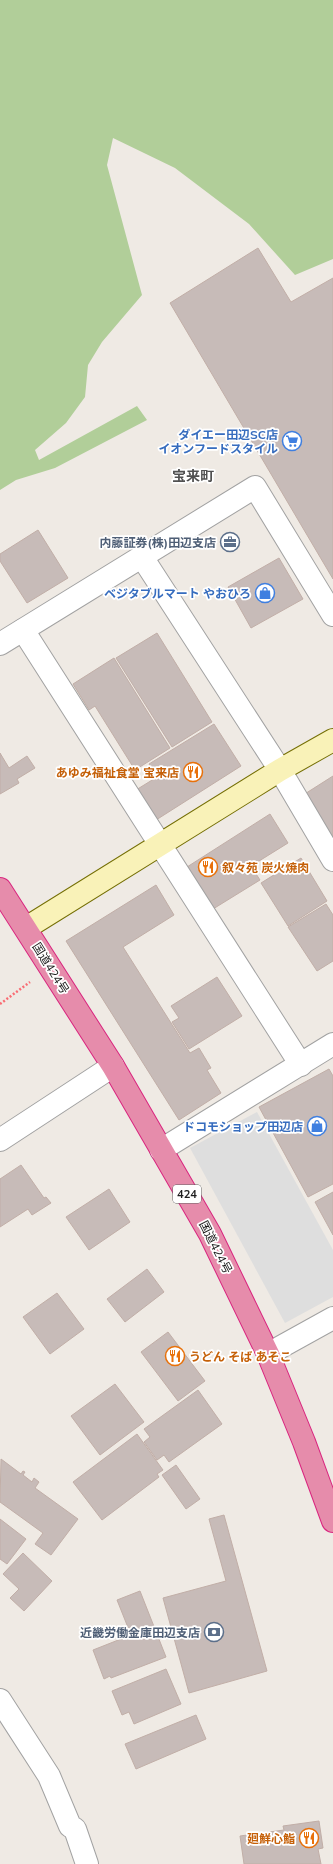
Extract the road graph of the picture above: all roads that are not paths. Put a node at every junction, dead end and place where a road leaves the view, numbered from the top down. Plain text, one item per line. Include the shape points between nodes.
1 (142, 557) junction
2 (333, 615) edge
3 (23, 630) junction
4 (0, 644) edge
5 (333, 740) edge
6 (280, 770) junction
7 (160, 845) junction
8 (333, 860) edge
9 (0, 889) edge
10 (26, 928) junction
11 (333, 1044) edge
12 (301, 1065) junction
13 (112, 1066) junction
14 (0, 1140) edge
15 (161, 1150) junction
16 (333, 1318) edge
17 (268, 1354) junction
18 (333, 1521) edge
19 (0, 1700) edge
20 (87, 1864) edge

1 - 2 street via 255,488
1 - 3 street
1 - 6 street
3 - 4 street
3 - 7 street
5 - 6 street
6 - 7 street
6 - 8 street
7 - 10 street
7 - 12 street
9 - 10 highway, 国道424号 / 424
10 - 13 highway, 国道424号 / 424
11 - 12 street
12 - 15 street
13 - 14 street
13 - 15 highway, 国道424号 / 424
15 - 17 highway, 国道424号 / 424 via 210,1234
16 - 17 street
17 - 18 highway, 国道424号 / 424
19 - 20 street via 49,1776 70,1826 75,1829

